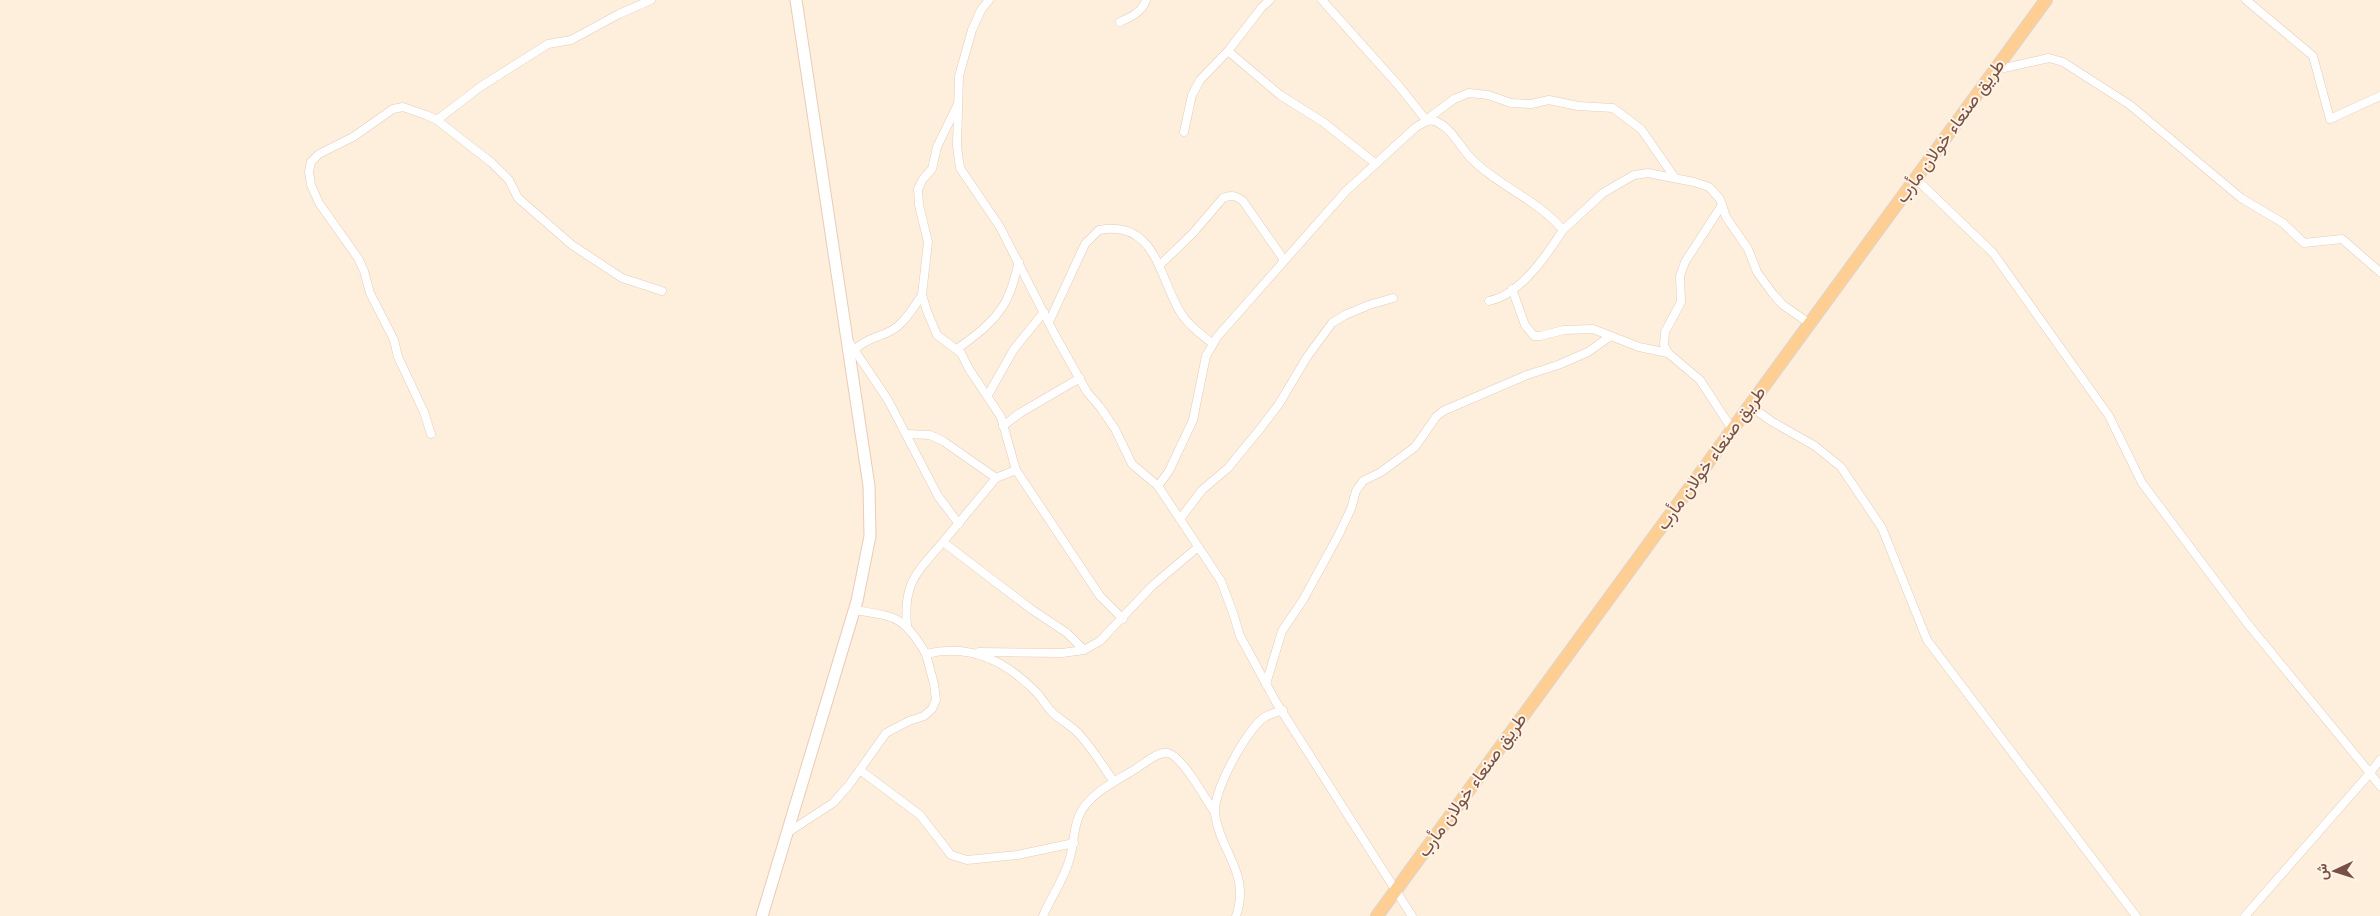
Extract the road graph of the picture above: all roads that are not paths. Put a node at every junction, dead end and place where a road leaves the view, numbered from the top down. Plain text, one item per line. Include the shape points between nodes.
1 (650, 0) edge
2 (796, 0) edge
3 (989, 0) edge
4 (1146, 0) edge
5 (1270, 0) edge
6 (1322, 0) edge
7 (2046, 0) edge
8 (2246, 0) edge
9 (1120, 22) dead end
10 (1228, 51) junction
11 (1994, 71) junction
12 (2380, 96) edge
13 (958, 106) junction
14 (437, 120) junction
15 (1426, 120) junction
16 (1184, 132) dead end
17 (1376, 164) junction
18 (1674, 178) junction
19 (1915, 178) junction
20 (1722, 204) junction
21 (1564, 230) junction
22 (1284, 260) junction
23 (1019, 262) junction
24 (1160, 265) junction
25 (2380, 272) edge
26 (1512, 289) junction
27 (662, 291) dead end
28 (922, 295) junction
29 (1393, 298) dead end
30 (1489, 301) dead end
31 (1044, 312) junction
32 (1049, 322) junction
33 (1809, 323) junction
34 (1609, 337) junction
35 (847, 339) junction
36 (1213, 344) junction
37 (957, 349) junction
38 (854, 350) junction
39 (1668, 353) junction
40 (1080, 378) junction
41 (988, 396) junction
42 (1750, 405) junction
43 (1003, 426) junction
44 (1732, 429) junction
45 (431, 434) dead end
46 (907, 434) junction
47 (1016, 470) junction
48 (996, 478) junction
49 (1158, 486) junction
50 (1180, 519) junction
51 (959, 524) junction
52 (943, 542) junction
53 (1198, 547) junction
54 (855, 610) junction
55 (1123, 619) junction
56 (907, 625) junction
57 (1084, 650) junction
58 (977, 652) junction
59 (926, 654) junction
60 (1266, 684) junction
61 (1283, 710) junction
62 (2380, 760) edge
63 (860, 770) junction
64 (2370, 773) junction
65 (1114, 782) junction
66 (2380, 786) edge
67 (1215, 813) junction
68 (787, 833) junction
69 (1074, 843) junction
70 (1396, 890) junction
71 (762, 916) edge
72 (1043, 916) edge
73 (1236, 916) edge
74 (1377, 916) edge
75 (1412, 916) edge
76 (2136, 916) edge
77 (2244, 916) edge

1 - 14 street via 571,40 548,44 480,87
2 - 35 street
3 - 13 street via 981,10 964,53
4 - 9 street via 1144,7 1134,16
5 - 10 street
6 - 15 street
7 - 11 main road, طريق صنعاء خولان مأرب
8 - 12 street via 2313,56 2330,119
10 - 16 street via 1200,80 1192,95
10 - 17 street via 1280,95 1323,122
11 - 19 main road, طريق صنعاء خولان مأرب
11 - 25 street via 2049,58 2063,62 2130,105 2241,198 2283,223 2304,243 2342,239
13 - 23 street via 960,168 1000,227
13 - 28 street via 938,147 932,169 918,189 928,242
14 - 27 street via 492,163 509,180 518,198 572,245 622,278
14 - 45 street via 403,107 393,110 353,137 319,154 311,162 308,172 319,202 358,258
15 - 17 street
15 - 18 street via 1454,99 1469,93 1511,102 1531,104 1549,100 1612,108 1641,130
15 - 21 street via 1437,121 1492,176 1551,216
17 - 22 street via 1346,191
18 - 20 street via 1709,188
18 - 21 street via 1648,173 1634,175 1603,193
19 - 33 main road, طريق صنعاء خولان مأرب
19 - 64 street via 1993,253 2109,416 2142,482 2247,623
20 - 33 street via 1772,294 1783,306
20 - 39 street via 1685,262 1680,276 1681,302 1665,332 1664,345
21 - 26 street via 1544,258
22 - 24 street via 1243,201 1229,196 1223,198
22 - 36 street
23 - 31 street
23 - 37 street via 1010,294 1000,311 986,327
24 - 32 street via 1144,242 1125,229 1099,230 1085,244
24 - 36 street via 1181,314 1190,326
26 - 30 street via 1497,300
26 - 34 street via 1525,325 1534,336 1593,329
28 - 37 street via 936,335
28 - 38 street via 899,326 864,341
29 - 50 street via 1332,323 1260,429 1228,468 1202,490
31 - 32 street
31 - 41 street via 1014,349
32 - 40 street
33 - 42 main road, طريق صنعاء خولان مأرب
34 - 39 street
34 - 60 street via 1588,352 1443,411 1415,447 1363,481 1308,592 1282,631
35 - 38 street
35 - 54 street via 869,486 870,536
36 - 49 street via 1200,374 1193,420
37 - 41 street
38 - 46 street
39 - 44 street via 1700,380
40 - 43 street
40 - 49 street via 1115,429 1132,464
41 - 43 street
42 - 44 main road, طريق صنعاء خولان مأرب
42 - 76 street via 1842,467 1882,528 1927,640
43 - 47 street
44 - 70 main road, طريق صنعاء خولان مأرب
46 - 48 street via 930,435 943,440
46 - 51 street via 938,496
47 - 48 street
47 - 55 street via 1100,596
48 - 51 street
49 - 50 street
50 - 53 street
51 - 52 street
52 - 56 street via 909,588 905,603
52 - 57 street via 1067,633
53 - 55 street via 1152,586
53 - 60 street via 1220,581 1240,636
54 - 56 street via 894,617
54 - 68 street
55 - 57 street via 1100,641
56 - 59 street
57 - 58 street via 1062,653
58 - 59 street via 958,650
58 - 65 street via 1003,664 1036,693 1051,711 1077,732
59 - 63 street via 936,700 932,709 924,716 886,733
60 - 61 street
61 - 67 street via 1265,716 1250,731 1220,789
61 - 70 street
62 - 64 street
63 - 68 street via 833,804
63 - 69 street via 920,815 951,855 967,860 1018,855
64 - 66 street
64 - 77 street
65 - 67 street via 1158,754 1167,753 1187,771
65 - 69 street via 1092,799 1079,815
67 - 73 street via 1238,875 1240,905
68 - 71 street
69 - 72 street via 1059,886
70 - 74 main road, طريق صنعاء خولان مأرب
70 - 75 street

